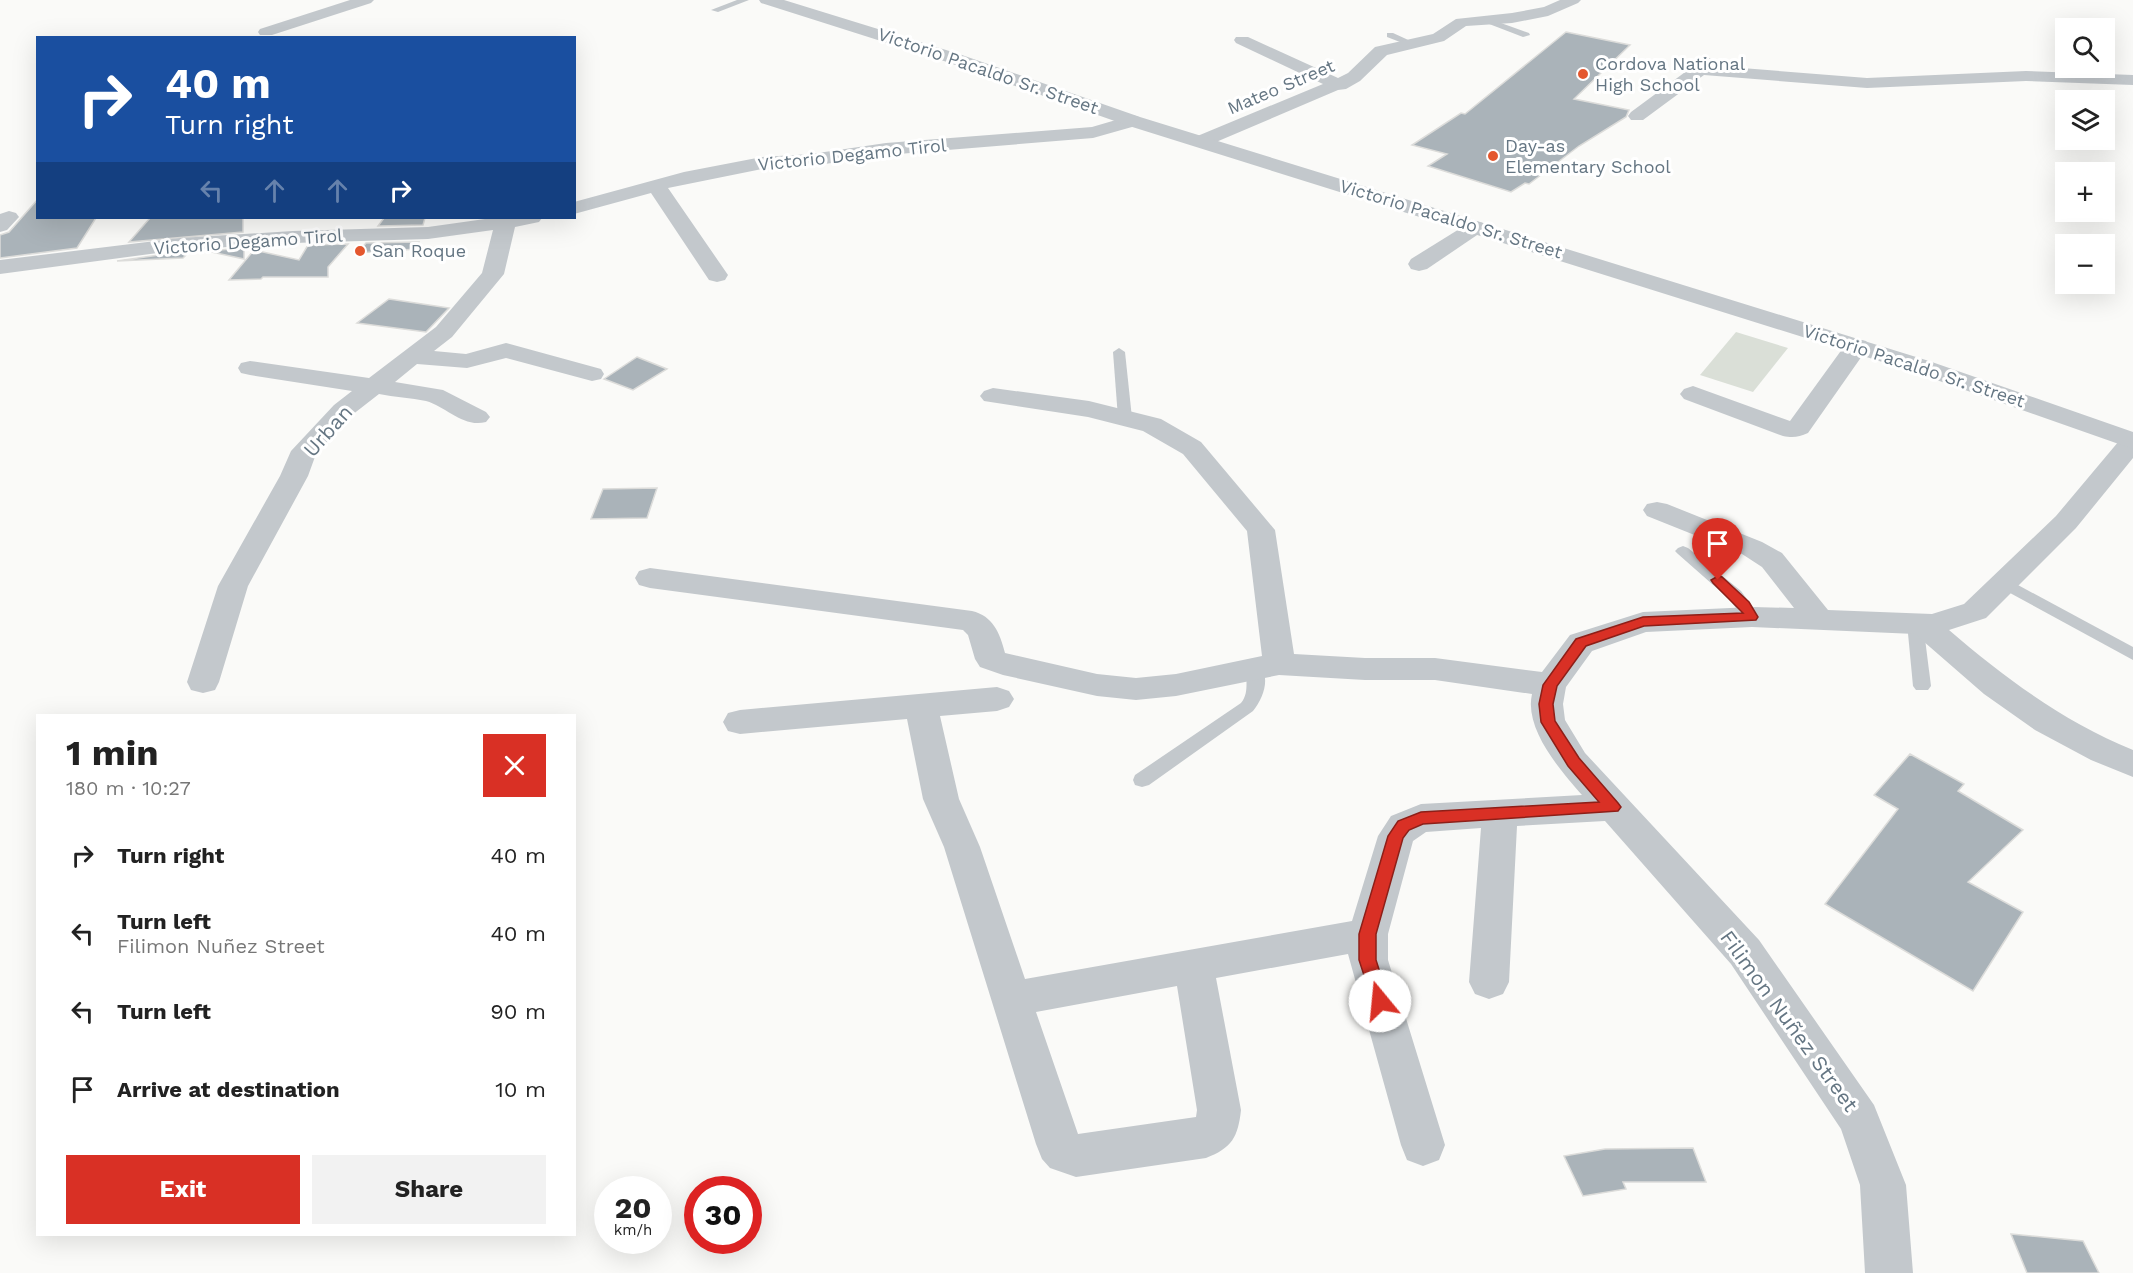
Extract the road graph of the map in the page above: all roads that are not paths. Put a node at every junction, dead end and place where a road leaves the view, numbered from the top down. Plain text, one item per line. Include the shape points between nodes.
1 (745, 0) edge
2 (767, 0) edge
3 (1572, 0) edge
4 (312, 1) edge
5 (360, 2) edge
6 (715, 10) dead end
7 (1487, 20) junction
8 (266, 32) dead end
9 (1390, 35) dead end
10 (1526, 35) dead end
11 (1242, 40) dead end
12 (1413, 44) junction
13 (1704, 58) dead end
14 (1736, 72) junction
15 (2133, 80) edge
16 (1340, 85) junction
17 (1637, 116) dead end
18 (1133, 121) junction
19 (1202, 141) junction
20 (656, 185) junction
21 (576, 207) edge
22 (523, 219) edge
23 (506, 221) junction
24 (363, 226) edge
25 (1476, 227) junction
26 (1419, 264) dead end
27 (0, 267) edge
28 (717, 275) dead end
29 (1857, 346) junction
30 (1119, 352) dead end
31 (415, 357) junction
32 (250, 368) dead end
33 (592, 374) dead end
34 (373, 386) junction
35 (1694, 394) dead end
36 (993, 396) dead end
37 (477, 417) dead end
38 (1125, 417) junction
39 (2133, 441) edge
40 (1657, 510) dead end
41 (1683, 551) dead end
42 (650, 578) dead end
43 (2005, 583) junction
44 (1752, 617) junction
45 (1819, 619) junction
46 (1919, 624) junction
47 (2133, 654) edge
48 (1267, 667) junction
49 (203, 682) dead end
50 (1550, 685) junction
51 (1922, 686) dead end
52 (997, 699) dead end
53 (921, 704) junction
54 (740, 722) dead end
55 (2128, 766) edge
56 (1142, 780) dead end
57 (1613, 807) junction
58 (1500, 814) junction
59 (1368, 934) junction
60 (1194, 965) junction
61 (1489, 982) dead end
62 (1010, 999) junction
63 (1423, 1145) dead end
64 (1889, 1273) edge

1 - 6 lane
2 - 18 street, Victorio Pacaldo Sr. Street via 911,44
3 - 7 street, Mateo Street via 1548,11
4 - 5 street
5 - 8 street
7 - 10 lane
7 - 12 street, Mateo Street via 1462,22 1438,38
9 - 12 lane
11 - 16 street
12 - 16 street, Mateo Street via 1381,51
13 - 14 lane
14 - 15 street via 1867,83 2026,76
14 - 17 street via 1698,71
16 - 19 street, Mateo Street
18 - 19 street, Victorio Pacaldo Sr. Street
18 - 20 street, Victorio Degamo Tirol via 1093,132 1028,140 886,149 762,163
19 - 25 street, Victorio Pacaldo Sr. Street
20 - 21 street, Victorio Degamo Tirol
20 - 28 street
22 - 23 street, Victorio Degamo Tirol
23 - 24 street, Victorio Degamo Tirol via 428,234
23 - 31 street, Urban via 493,274 444,332
24 - 27 street, Victorio Degamo Tirol
25 - 26 street
25 - 29 street, Victorio Pacaldo Sr. Street
29 - 35 street via 1792,430
29 - 39 street, Victorio Pacaldo Sr. Street
30 - 38 lane
31 - 33 street via 467,361 506,350
31 - 34 street, Urban
32 - 34 street
34 - 37 street via 434,395
34 - 49 street, Urban via 343,410 304,452 233,586
36 - 38 street
38 - 48 street via 1152,425 1192,448 1261,530
39 - 43 street via 2066,522
40 - 45 street via 1752,548 1772,560
41 - 44 lane via 1735,595
42 - 48 street via 972,621 985,636 992,659 1097,685 1176,686
43 - 46 street via 1975,611 1933,624
43 - 47 lane
44 - 45 street
44 - 50 street via 1643,622 1581,643
45 - 46 street
46 - 51 lane
46 - 55 street via 1997,689 2069,735
48 - 50 street via 1435,669
48 - 56 lane via 1257,694 1247,707
50 - 57 street, Filimon Nuñez Street via 1548,722 1573,762
52 - 53 street
53 - 54 street
53 - 62 street via 941,799 962,847
57 - 58 street
57 - 64 street, Filimon Nuñez Street via 1745,952 1859,1119 1884,1185
58 - 59 street via 1421,818 1404,825 1396,836
58 - 61 street
59 - 60 street
59 - 63 street via 1368,960
60 - 62 street
60 - 62 street via 1219,1110 1217,1127 1206,1137 1076,1156 1066,1153 1058,1144

